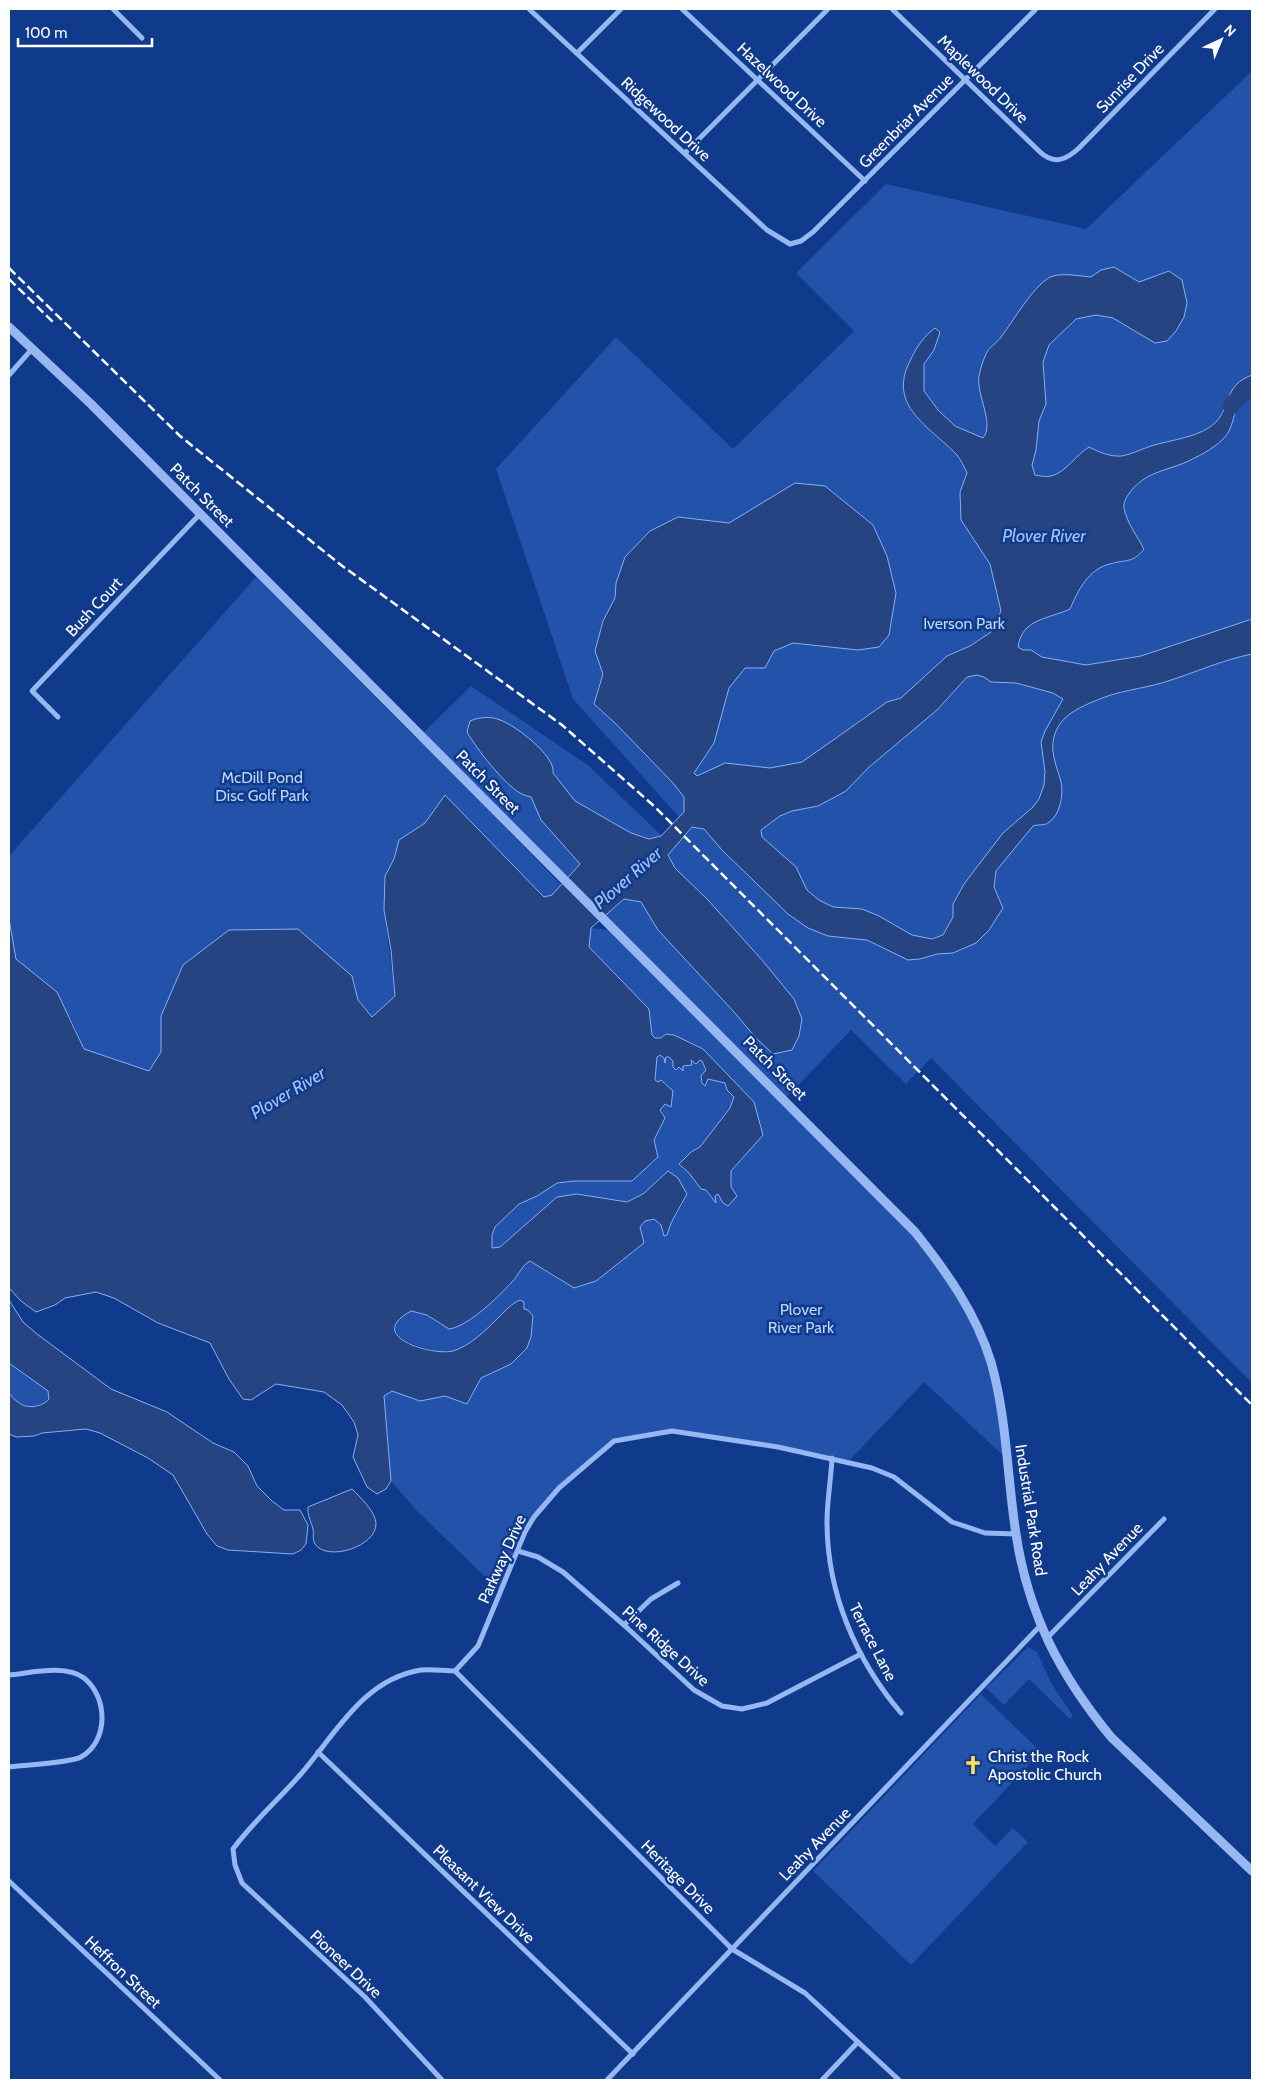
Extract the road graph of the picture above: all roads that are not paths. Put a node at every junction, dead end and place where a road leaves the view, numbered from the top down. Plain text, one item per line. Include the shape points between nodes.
1 (113, 9) edge
2 (529, 9) edge
3 (621, 9) edge
4 (682, 9) edge
5 (828, 9) edge
6 (892, 9) edge
7 (1036, 9) edge
8 (1215, 9) edge
9 (142, 38) dead end
10 (577, 53) junction
11 (758, 79) junction
12 (965, 79) junction
13 (685, 153) junction
14 (1060, 160) joint
15 (865, 181) junction
16 (790, 244) joint
17 (9, 327) edge
18 (32, 349) junction
19 (9, 375) edge
20 (200, 514) junction
21 (58, 717) dead end
22 (940, 1264) joint
23 (832, 1458) junction
24 (1164, 1519) dead end
25 (1016, 1534) junction
26 (518, 1551) junction
27 (678, 1584) dead end
28 (624, 1625) junction
29 (1040, 1626) junction
30 (1047, 1638) junction
31 (861, 1654) junction
32 (455, 1671) junction
33 (9, 1675) edge
34 (901, 1714) dead end
35 (318, 1752) junction
36 (9, 1767) edge
37 (1252, 1871) edge
38 (9, 1881) edge
39 (732, 1949) junction
40 (858, 2042) junction
41 (633, 2054) junction
42 (220, 2080) edge
43 (442, 2080) edge
44 (608, 2080) edge
45 (822, 2080) edge
46 (900, 2080) edge

1 - 9 street
2 - 10 street, Ridgewood Drive
3 - 10 street
4 - 11 street, Hazelwood Drive
5 - 11 street
6 - 12 street, Maplewood Drive
7 - 12 street, Greenbriar Avenue
8 - 14 street, Sunrise Drive via 1079,148
10 - 13 street, Ridgewood Drive
11 - 13 street
11 - 15 street, Hazelwood Drive
12 - 14 street, Maplewood Drive via 1040,152 1050,159
12 - 15 street, Greenbriar Avenue
13 - 16 street, Ridgewood Drive via 767,230
15 - 16 street, Greenbriar Avenue via 814,232
17 - 18 street, Patch Street
18 - 19 street
18 - 20 street, Patch Street
20 - 21 street, Bush Court via 32,692
20 - 22 street, Patch Street via 915,1232
22 - 25 street, Industrial Park Road via 970,1312 990,1362 1004,1432
23 - 25 street, Parkway Drive via 894,1477 952,1522 984,1534
23 - 26 street, Parkway Drive via 672,1431 614,1441 546,1502 534,1517
23 - 31 street, Terrace Lane via 827,1521 830,1560 837,1598
24 - 30 street, Leahy Avenue
25 - 29 street, Industrial Park Road via 1023,1571
26 - 28 street, Pine Ridge Drive via 538,1557 562,1572
26 - 32 street, Parkway Drive via 478,1646
27 - 28 street via 651,1599
28 - 31 street, Pine Ridge Drive via 694,1690 731,1708 755,1708
29 - 30 street, Industrial Park Road
29 - 39 street, Leahy Avenue
30 - 37 street, Industrial Park Road via 1069,1680 1111,1737
31 - 34 street, Terrace Lane via 874,1679
32 - 35 street via 421,1670 391,1679 359,1702
32 - 39 street, Heritage Drive
33 - 36 street via 59,1670 83,1678 99,1696 103,1720 96,1742 81,1757
35 - 41 street, Pleasant View Drive
35 - 43 street, Pioneer Drive via 233,1849 242,1884 365,1997
38 - 42 street, Heffron Street
39 - 40 street, Heritage Drive via 806,1993
39 - 41 street, Leahy Avenue
40 - 45 street
40 - 46 street, Heritage Drive
41 - 44 street, Leahy Avenue

